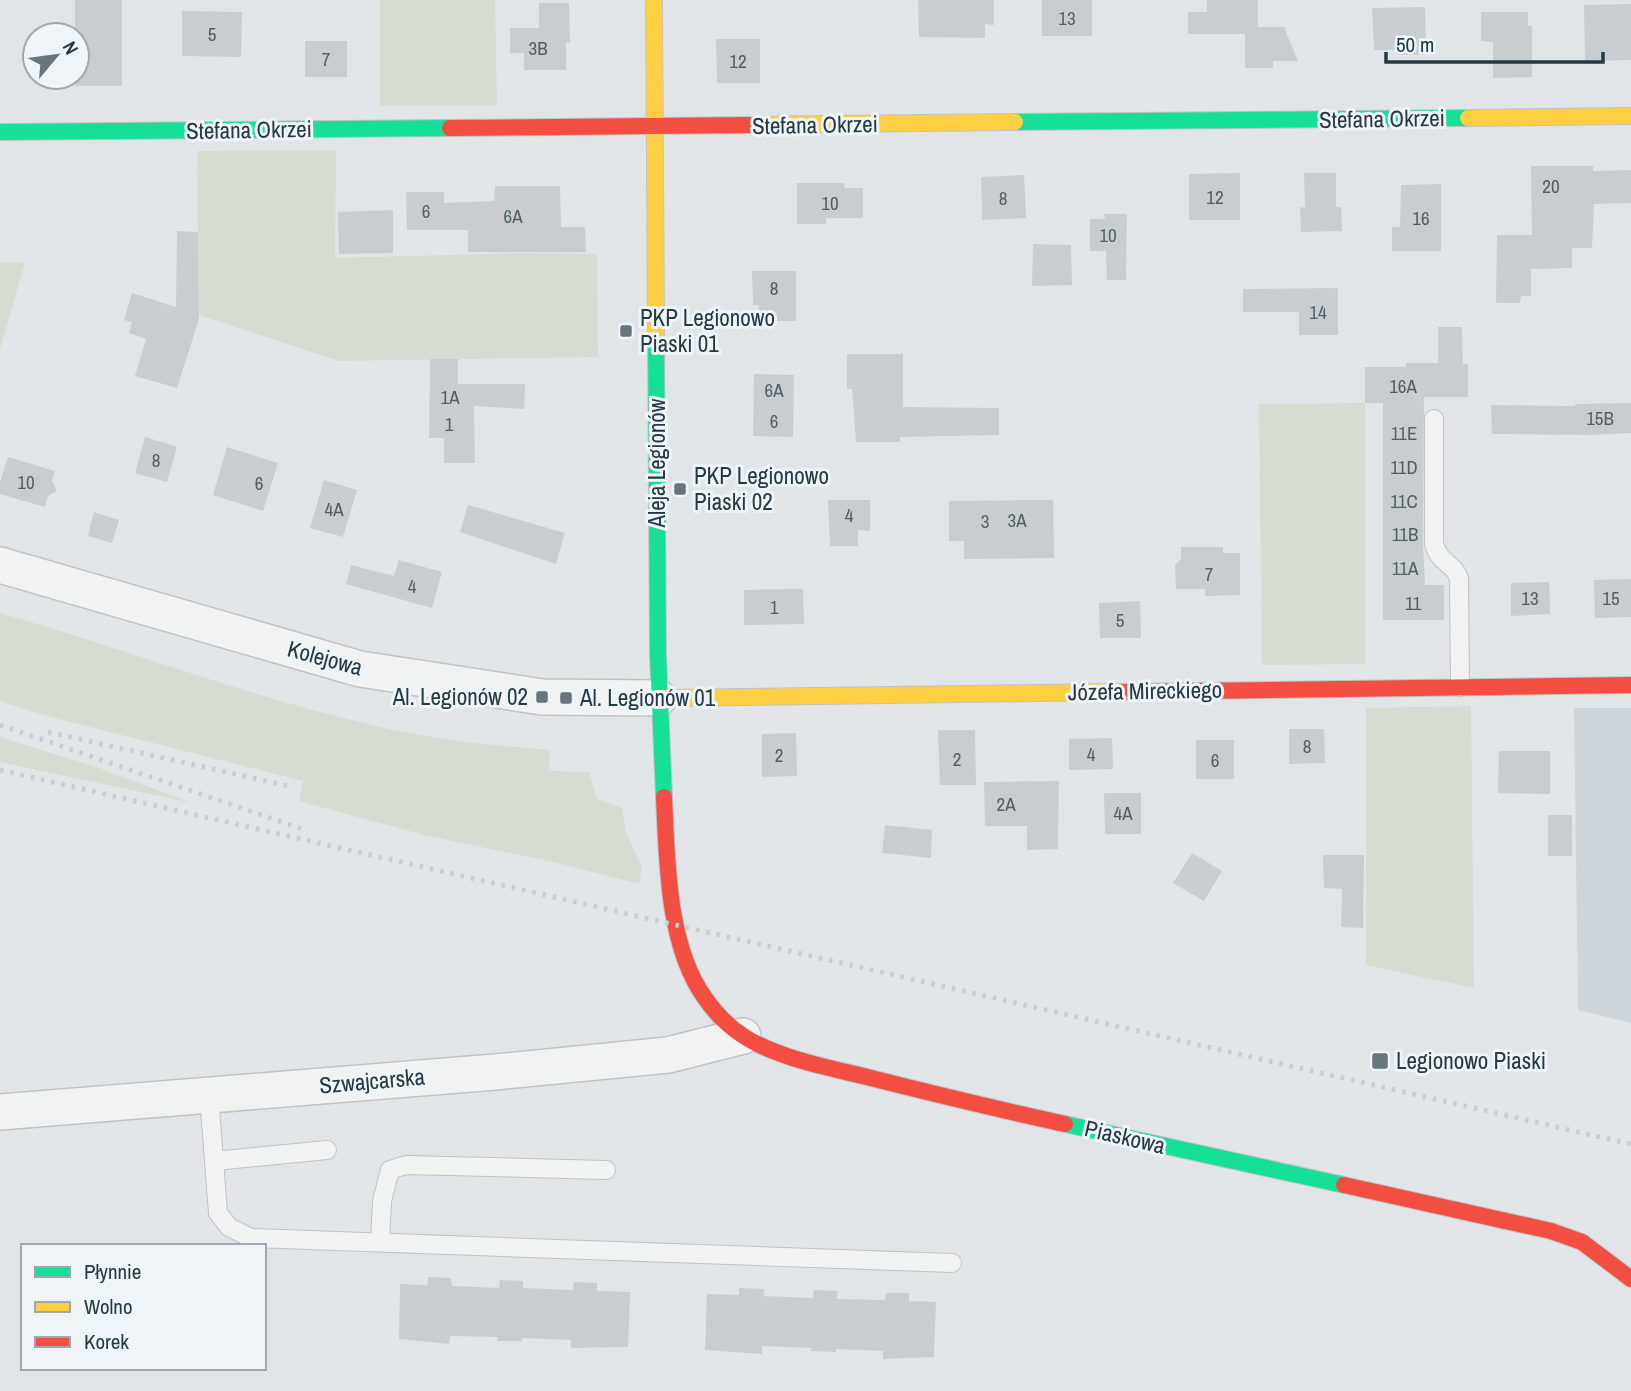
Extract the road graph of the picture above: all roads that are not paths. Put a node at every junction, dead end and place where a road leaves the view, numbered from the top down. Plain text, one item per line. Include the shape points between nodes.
1 (654, 0) edge
2 (1631, 116) edge
3 (654, 125) junction
4 (0, 132) edge
5 (1434, 419) dead end
6 (0, 565) edge
7 (1631, 684) edge
8 (1460, 687) junction
9 (659, 698) junction
10 (674, 925) joint
11 (743, 1037) junction
12 (209, 1096) junction
13 (0, 1112) edge
14 (327, 1150) dead end
15 (214, 1161) junction
16 (606, 1170) dead end
17 (380, 1242) junction
18 (952, 1263) dead end
19 (1631, 1279) edge

1 - 3 street, Aleja Legionów
2 - 3 street, Stefana Okrzei
3 - 4 street, Stefana Okrzei
3 - 9 street, Aleja Legionów
5 - 8 lane via 1434,544 1442,561 1459,575
6 - 9 street, Kolejowa via 360,669 542,697
7 - 8 street, Józefa Mireckiego
8 - 9 street, Józefa Mireckiego
9 - 10 street, Aleja Legionów
10 - 11 street, Piaskowa via 704,997
11 - 12 street, Szwajcarska via 668,1055
11 - 19 street, Piaskowa via 795,1059 902,1087 1551,1231 1582,1242
12 - 13 street, Szwajcarska
12 - 15 lane
14 - 15 lane
15 - 17 lane via 218,1213 229,1227 251,1238
16 - 17 lane via 407,1165 390,1170 382,1201
17 - 18 lane

